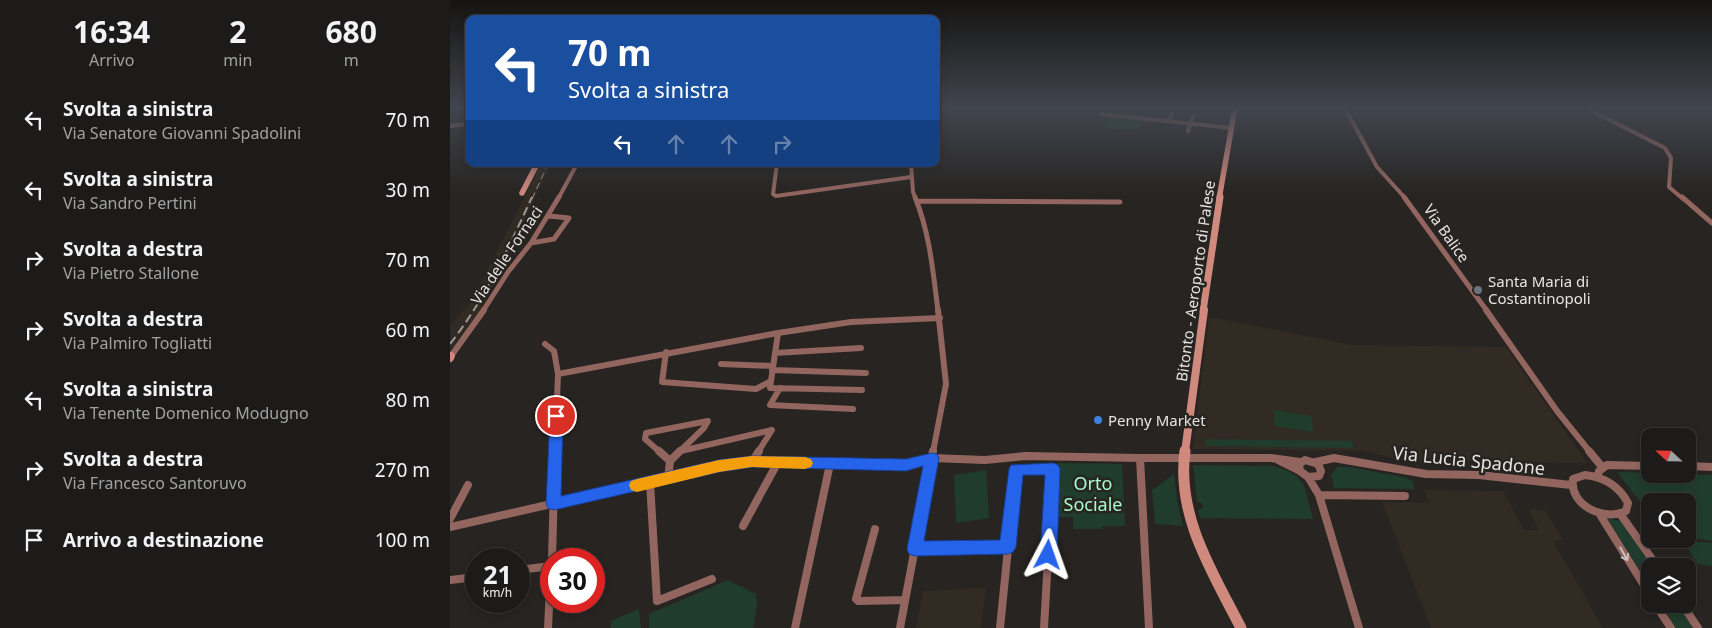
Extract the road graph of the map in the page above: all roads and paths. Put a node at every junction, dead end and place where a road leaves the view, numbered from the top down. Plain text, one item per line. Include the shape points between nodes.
1 (1230, 137) edge
2 (1361, 137) edge
3 (1644, 137) edge
4 (535, 167) edge
5 (575, 167) edge
6 (777, 167) edge
7 (911, 167) edge
8 (911, 177) junction
9 (522, 193) dead end
10 (917, 201) junction
11 (1120, 202) dead end
12 (549, 216) junction
13 (1712, 223) edge
14 (531, 244) junction
15 (940, 318) junction
16 (778, 333) junction
17 (545, 344) dead end
18 (861, 348) dead end
19 (666, 352) junction
20 (775, 353) junction
21 (450, 357) edge
22 (721, 364) dead end
23 (773, 368) junction
24 (866, 373) dead end
25 (558, 374) junction
26 (771, 381) junction
27 (780, 388) junction
28 (862, 390) dead end
29 (853, 409) dead end
30 (678, 452) junction
31 (932, 458) junction
32 (1140, 458) junction
33 (1184, 458) junction
34 (1271, 458) junction
35 (1334, 458) junction
36 (670, 461) junction
37 (752, 462) junction
38 (778, 462) junction
39 (1300, 462) junction
40 (1316, 462) junction
41 (830, 464) junction
42 (1641, 466) edge
43 (1696, 466) edge
44 (1712, 467) edge
45 (1603, 468) junction
46 (1300, 471) junction
47 (1320, 473) junction
48 (1598, 476) dead end
49 (1308, 477) junction
50 (668, 479) junction
51 (650, 482) junction
52 (468, 485) dead end
53 (1571, 485) junction
54 (1319, 495) junction
55 (1405, 496) dead end
56 (554, 504) junction
57 (1599, 513) junction
58 (1621, 515) junction
59 (450, 519) edge
60 (742, 526) dead end
61 (450, 527) edge
62 (875, 529) dead end
63 (1008, 547) junction
64 (552, 548) edge
65 (915, 549) junction
66 (1651, 558) edge
67 (465, 578) edge
68 (712, 579) dead end
69 (450, 580) edge
70 (1641, 581) edge
71 (905, 600) junction
72 (549, 613) edge
73 (1661, 613) edge
74 (1688, 613) edge
75 (548, 628) edge
76 (795, 628) edge
77 (900, 628) edge
78 (1000, 628) edge
79 (1044, 628) edge
80 (1149, 628) edge
81 (1241, 628) edge
82 (1359, 628) edge
83 (1671, 628) edge
84 (1698, 628) edge

1 - 33 main road, Bitonto - Aeroporto di Palese via 1215,224
2 - 45 street, Via Balice via 1377,167 1413,207 1557,411
3 - 13 street via 1669,152 1672,162 1669,187
4 - 9 main road
5 - 12 street, Via delle Fornaci
6 - 8 street via 773,194 776,196
7 - 8 street
8 - 10 street
10 - 11 street
10 - 15 street via 930,247
12 - 14 street, Via delle Fornaci
12 - 14 street via 569,218 554,239
14 - 21 street, Via delle Fornaci
15 - 16 street via 852,322
15 - 31 street via 946,384
16 - 19 street
16 - 20 street
17 - 25 street via 554,351
18 - 20 street
19 - 25 street
19 - 26 street via 662,382 756,389
20 - 23 street
22 - 23 street
23 - 24 street
23 - 26 street
25 - 56 street
26 - 27 street via 770,388
27 - 28 street
27 - 29 street via 770,405
30 - 36 street
30 - 36 street via 708,421 646,433 645,438
30 - 37 street via 772,430
31 - 32 street
31 - 41 street via 906,465
31 - 65 street
32 - 33 street
32 - 80 street
33 - 34 street
33 - 81 main road, Bitonto - Aeroporto di Palese via 1190,519
34 - 39 street
34 - 46 street
35 - 40 street
35 - 47 street
35 - 53 street, Via Lucia Spadone via 1426,474 1479,475
36 - 50 street
37 - 38 street
37 - 50 street via 719,466
38 - 41 street
38 - 60 street
39 - 40 street
39 - 46 street
40 - 47 street
41 - 76 street
42 - 45 street via 1607,465
43 - 44 street
45 - 48 street
46 - 49 street
47 - 49 street
47 - 54 street
49 - 54 street
50 - 51 street
51 - 56 street
51 - 68 street via 657,601
52 - 59 street
53 - 57 street via 1578,499
53 - 58 street via 1576,477 1584,475 1608,482 1626,499 1628,508
54 - 55 street
54 - 82 street
56 - 61 street
56 - 64 street
57 - 58 street
57 -> 70 street
58 - 66 street
62 - 71 street via 856,599
63 - 65 street
63 - 78 street
63 - 79 street via 1016,469 1053,469
65 - 71 street
67 - 69 street
71 - 77 street
72 - 75 street
73 - 83 street
74 - 84 street

